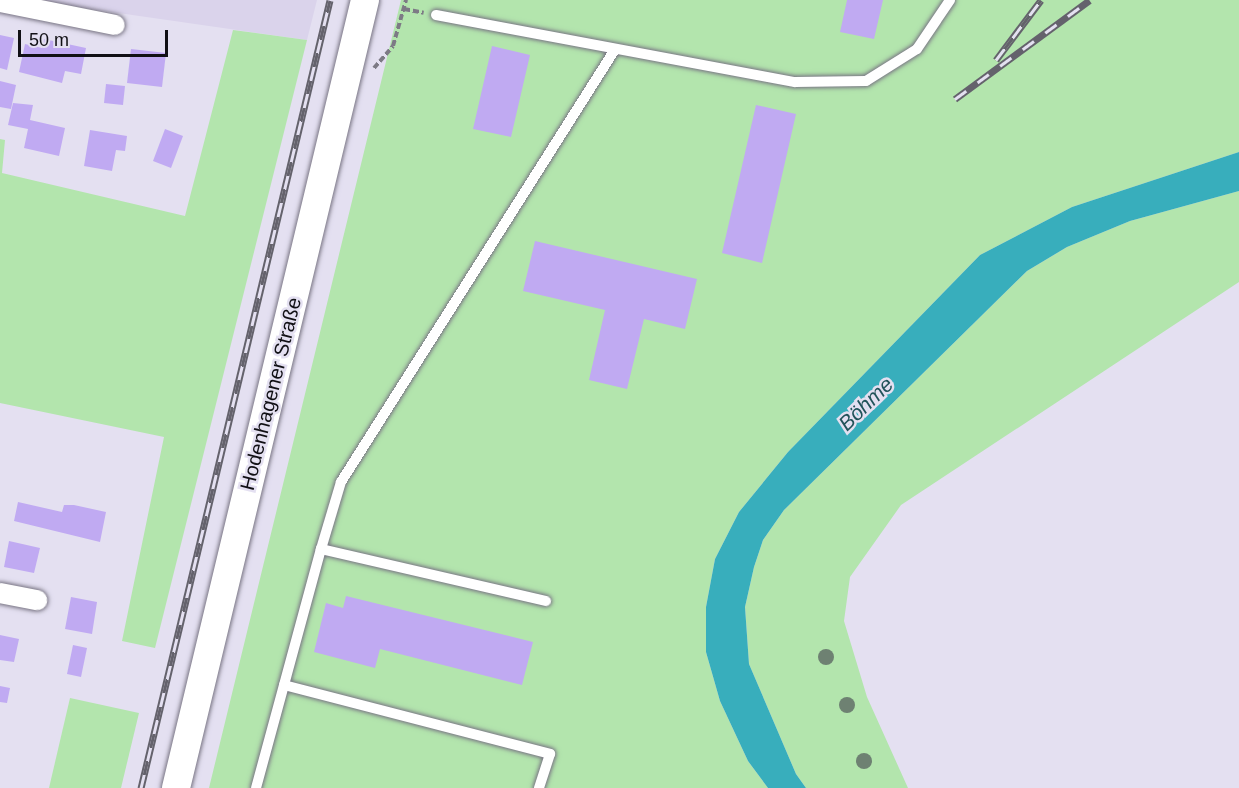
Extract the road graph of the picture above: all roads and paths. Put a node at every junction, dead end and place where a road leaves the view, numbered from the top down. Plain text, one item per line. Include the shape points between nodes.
1 (365, 0) edge
2 (950, 0) edge
3 (0, 2) edge
4 (436, 15) dead end
5 (116, 25) dead end
6 (614, 51) junction
7 (321, 549) junction
8 (0, 593) edge
9 (37, 600) dead end
10 (546, 601) dead end
11 (284, 685) junction
12 (176, 788) edge
13 (256, 788) edge
14 (539, 788) edge

1 - 12 main road, Hodenhagener Straße
2 - 6 lane via 917,49 866,81 795,82
3 - 5 street
4 - 6 lane
6 - 7 lane via 341,482
7 - 10 lane
7 - 11 lane
8 - 9 street
11 - 13 lane
11 - 14 lane via 550,754

